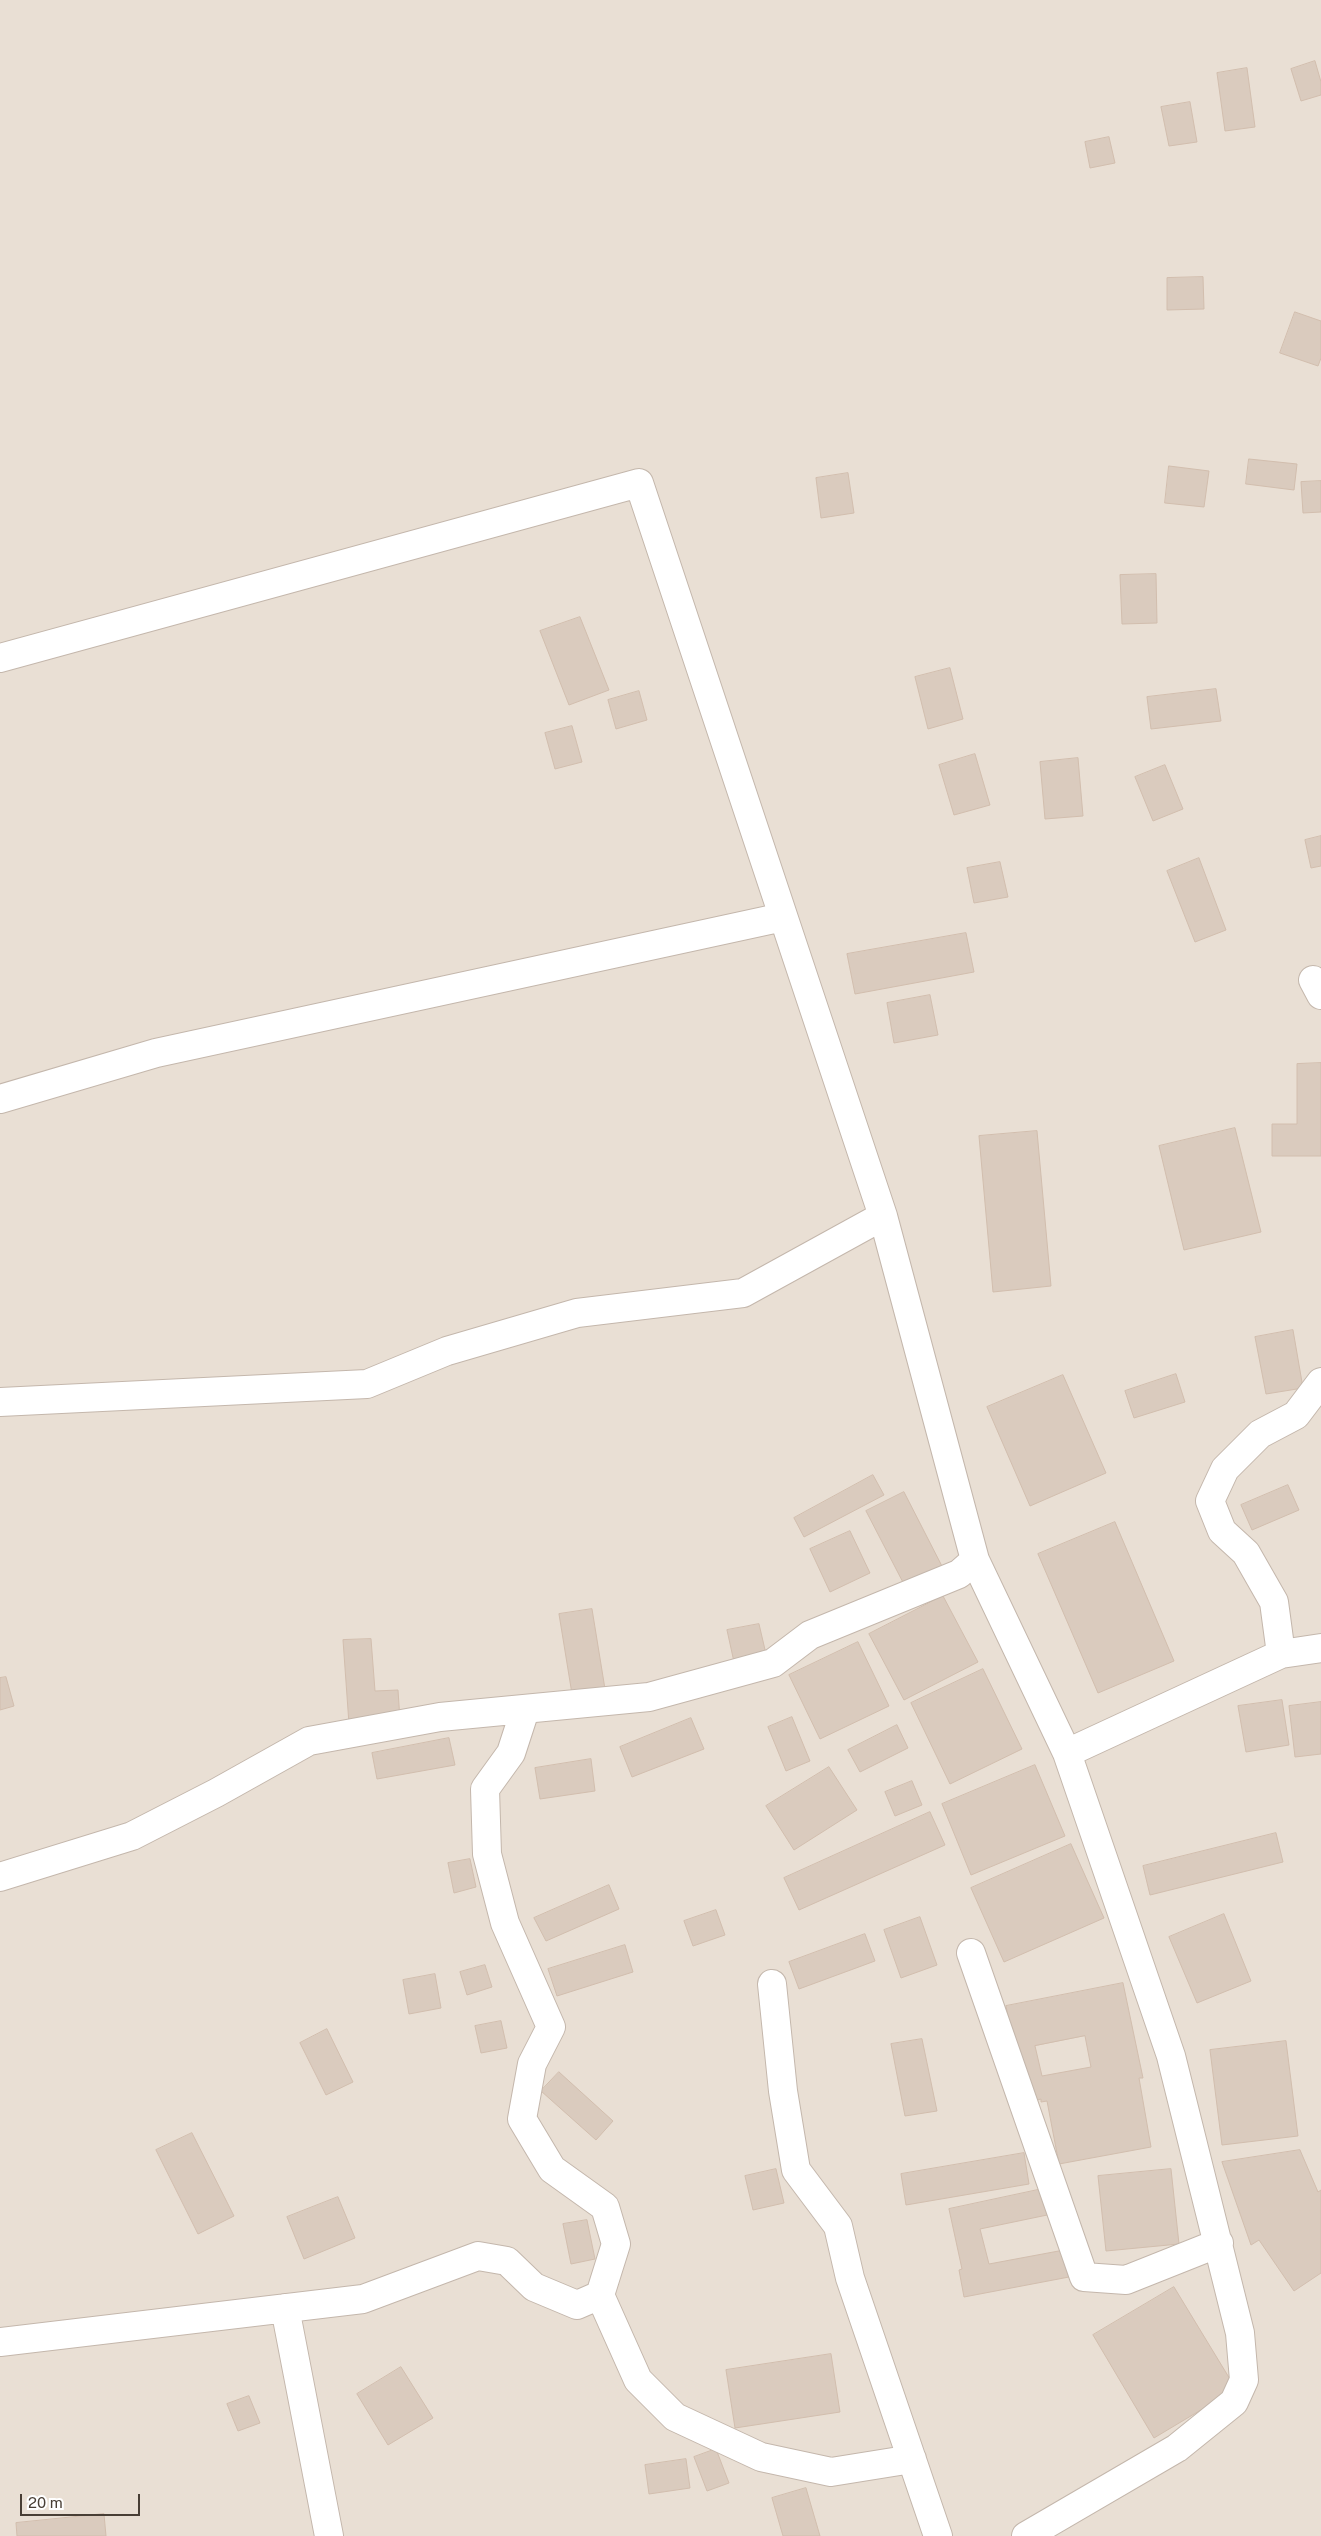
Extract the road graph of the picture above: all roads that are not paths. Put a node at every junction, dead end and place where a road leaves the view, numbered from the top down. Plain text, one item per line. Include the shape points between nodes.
1 (0, 658) edge
2 (783, 917) junction
3 (0, 1099) edge
4 (883, 1216) junction
5 (1321, 1382) edge
6 (0, 1402) edge
7 (975, 1560) junction
8 (1321, 1648) edge
9 (1281, 1654) junction
10 (526, 1710) junction
11 (1067, 1753) junction
12 (0, 1877) edge
13 (971, 1953) dead end
14 (772, 1984) dead end
15 (1219, 2243) junction
16 (600, 2295) junction
17 (285, 2308) junction
18 (0, 2342) edge
19 (912, 2459) junction
20 (329, 2536) edge
21 (938, 2536) edge
22 (1026, 2536) edge

1 - 2 street via 639,483
2 - 3 street via 156,1053
2 - 4 street
4 - 6 street via 743,1293 577,1313 447,1351 367,1384
4 - 7 street
5 - 9 street via 1296,1415 1260,1434 1225,1469 1210,1502 1222,1531 1246,1553 1274,1602
7 - 10 street via 959,1574 810,1635 773,1663 649,1698
7 - 11 street
8 - 9 street
9 - 11 street
10 - 12 street via 440,1717 309,1741 132,1836
10 - 16 street via 511,1753 485,1789 486,1854 505,1923 551,2026 532,2064 522,2119 552,2169 605,2207 616,2244
11 - 15 street via 1171,2056
13 - 15 street via 1084,2277 1126,2280
14 - 19 street via 783,2091 796,2170 838,2226 850,2278
15 - 22 street via 1240,2333 1244,2380 1234,2402 1177,2448
16 - 17 street via 577,2305 534,2287 508,2262 478,2256 363,2299
16 - 19 street via 638,2380 675,2417 761,2457 831,2472
17 - 18 street
17 - 20 street
19 - 21 street

